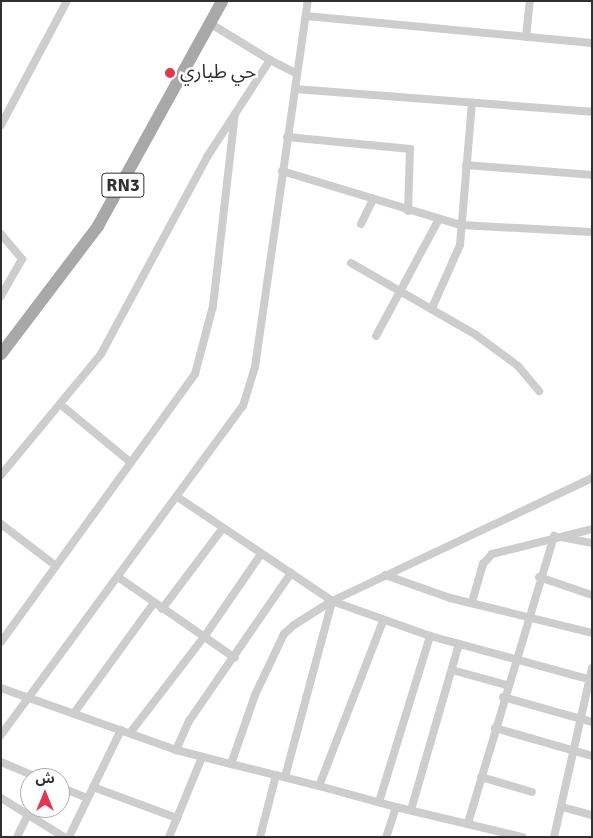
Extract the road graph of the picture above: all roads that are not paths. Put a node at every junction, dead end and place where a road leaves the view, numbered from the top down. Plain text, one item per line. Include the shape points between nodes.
1 (67, 1) edge
2 (222, 1) edge
3 (308, 1) edge
4 (530, 1) edge
5 (306, 16) junction
6 (211, 24) junction
7 (526, 37) junction
8 (592, 43) edge
9 (270, 60) junction
10 (297, 74) junction
11 (295, 88) junction
12 (472, 104) junction
13 (5, 112) edge
14 (592, 112) edge
15 (235, 114) junction
16 (1, 124) edge
17 (288, 137) junction
18 (466, 164) junction
19 (282, 171) junction
20 (592, 175) edge
21 (372, 201) junction
22 (408, 211) junction
23 (439, 219) junction
24 (361, 224) dead end
25 (461, 225) junction
26 (592, 232) edge
27 (1, 234) edge
28 (350, 263) dead end
29 (402, 292) junction
30 (1, 296) edge
31 (432, 308) junction
32 (376, 336) dead end
33 (1, 354) edge
34 (538, 391) dead end
35 (60, 404) junction
36 (130, 462) junction
37 (1, 475) edge
38 (592, 478) edge
39 (179, 498) junction
40 (1, 524) edge
41 (592, 529) edge
42 (222, 530) junction
43 (554, 536) junction
44 (592, 543) edge
45 (261, 554) junction
46 (56, 566) junction
47 (291, 573) junction
48 (385, 575) junction
49 (118, 577) junction
50 (538, 577) junction
51 (592, 595) edge
52 (332, 602) junction
53 (472, 602) junction
54 (154, 604) junction
55 (162, 609) junction
56 (529, 614) junction
57 (383, 621) junction
58 (592, 633) edge
59 (430, 636) junction
60 (204, 637) junction
61 (1, 642) edge
62 (459, 644) junction
63 (235, 658) junction
64 (514, 658) junction
65 (592, 668) edge
66 (452, 670) junction
67 (590, 680) edge
68 (507, 685) junction
69 (1, 688) edge
70 (30, 697) junction
71 (503, 697) junction
72 (74, 713) junction
73 (581, 720) junction
74 (592, 722) edge
75 (495, 728) junction
76 (121, 730) junction
77 (130, 733) junction
78 (1, 735) edge
79 (176, 750) junction
80 (575, 752) junction
81 (592, 756) edge
82 (202, 757) junction
83 (1, 762) edge
84 (231, 764) junction
85 (20, 770) edge
86 (276, 775) junction
87 (481, 777) junction
88 (285, 778) junction
89 (319, 786) junction
90 (93, 787) junction
91 (70, 791) edge
92 (532, 792) dead end
93 (1, 798) edge
94 (87, 798) junction
95 (379, 802) junction
96 (396, 807) junction
97 (562, 807) junction
98 (20, 809) edge
99 (411, 810) junction
100 (592, 815) edge
101 (26, 818) edge
102 (34, 818) edge
103 (177, 818) junction
104 (468, 823) junction
105 (17, 837) edge
106 (64, 837) edge
107 (68, 837) edge
108 (169, 837) edge
109 (260, 837) edge
110 (386, 837) edge
111 (522, 837) edge
112 (554, 837) edge

1 - 13 street
2 - 6 main road, RN3
3 - 5 street
4 - 7 street
5 - 7 street
5 - 10 street
6 - 9 street
6 - 33 main road, RN3 via 98,226
7 - 8 street
9 - 10 street
9 - 15 street
10 - 11 street
11 - 12 street
11 - 17 street
12 - 14 street
12 - 18 street
13 - 16 street
15 - 35 street via 177,210 101,354
15 - 36 street via 213,306 199,364 188,387
17 - 19 street
17 - 22 street via 410,149
18 - 20 street
18 - 25 street
19 - 21 street
19 - 39 street via 255,367 243,406
21 - 22 street
21 - 24 street
22 - 23 street
23 - 25 street
23 - 29 street
25 - 26 street
25 - 31 street via 453,265
27 - 30 street via 22,258
28 - 29 street
29 - 31 street
29 - 32 street
31 - 34 street via 503,353
35 - 36 street
35 - 37 street
36 - 46 street
38 - 48 street
39 - 42 street
39 - 49 street
40 - 46 street
41 - 43 street
42 - 45 street
42 - 55 street
43 - 44 street
43 - 50 street
43 - 53 street via 486,559
45 - 47 street
45 - 60 street
46 - 61 street
47 - 52 street
47 - 63 street
48 - 52 street
48 - 53 street
49 - 54 street
49 - 70 street
50 - 51 street
50 - 56 street
52 - 57 street
52 - 84 street via 284,634 254,695
52 - 88 street
53 - 56 street
54 - 55 street
54 - 72 street
55 - 60 street
56 - 58 street
56 - 64 street
57 - 59 street
57 - 89 street
59 - 62 street
59 - 95 street
60 - 63 street
60 - 77 street
62 - 64 street
62 - 66 street
63 - 79 street via 189,721
64 - 67 street
64 - 68 street
65 - 67 street
66 - 68 street
66 - 99 street
67 - 73 street
68 - 71 street
69 - 70 street
70 - 72 street
70 - 78 street
71 - 73 street
71 - 75 street
72 - 76 street
73 - 74 street
73 - 80 street
75 - 80 street
75 - 87 street
76 - 77 street
76 - 90 street
77 - 79 street
79 - 82 street
80 - 81 street
80 - 97 street
82 - 84 street
82 - 103 street
83 - 85 street
84 - 86 street
86 - 88 street
86 - 109 street
87 - 92 street
87 - 104 street
88 - 89 street
89 - 95 street
90 - 94 street
90 - 103 street
91 - 94 street
93 - 98 street
94 - 107 street
95 - 96 street
96 - 99 street
96 - 110 street
97 - 100 street
97 - 112 street
99 - 104 street
101 - 105 street
102 - 106 street
103 - 108 street
104 - 111 street

